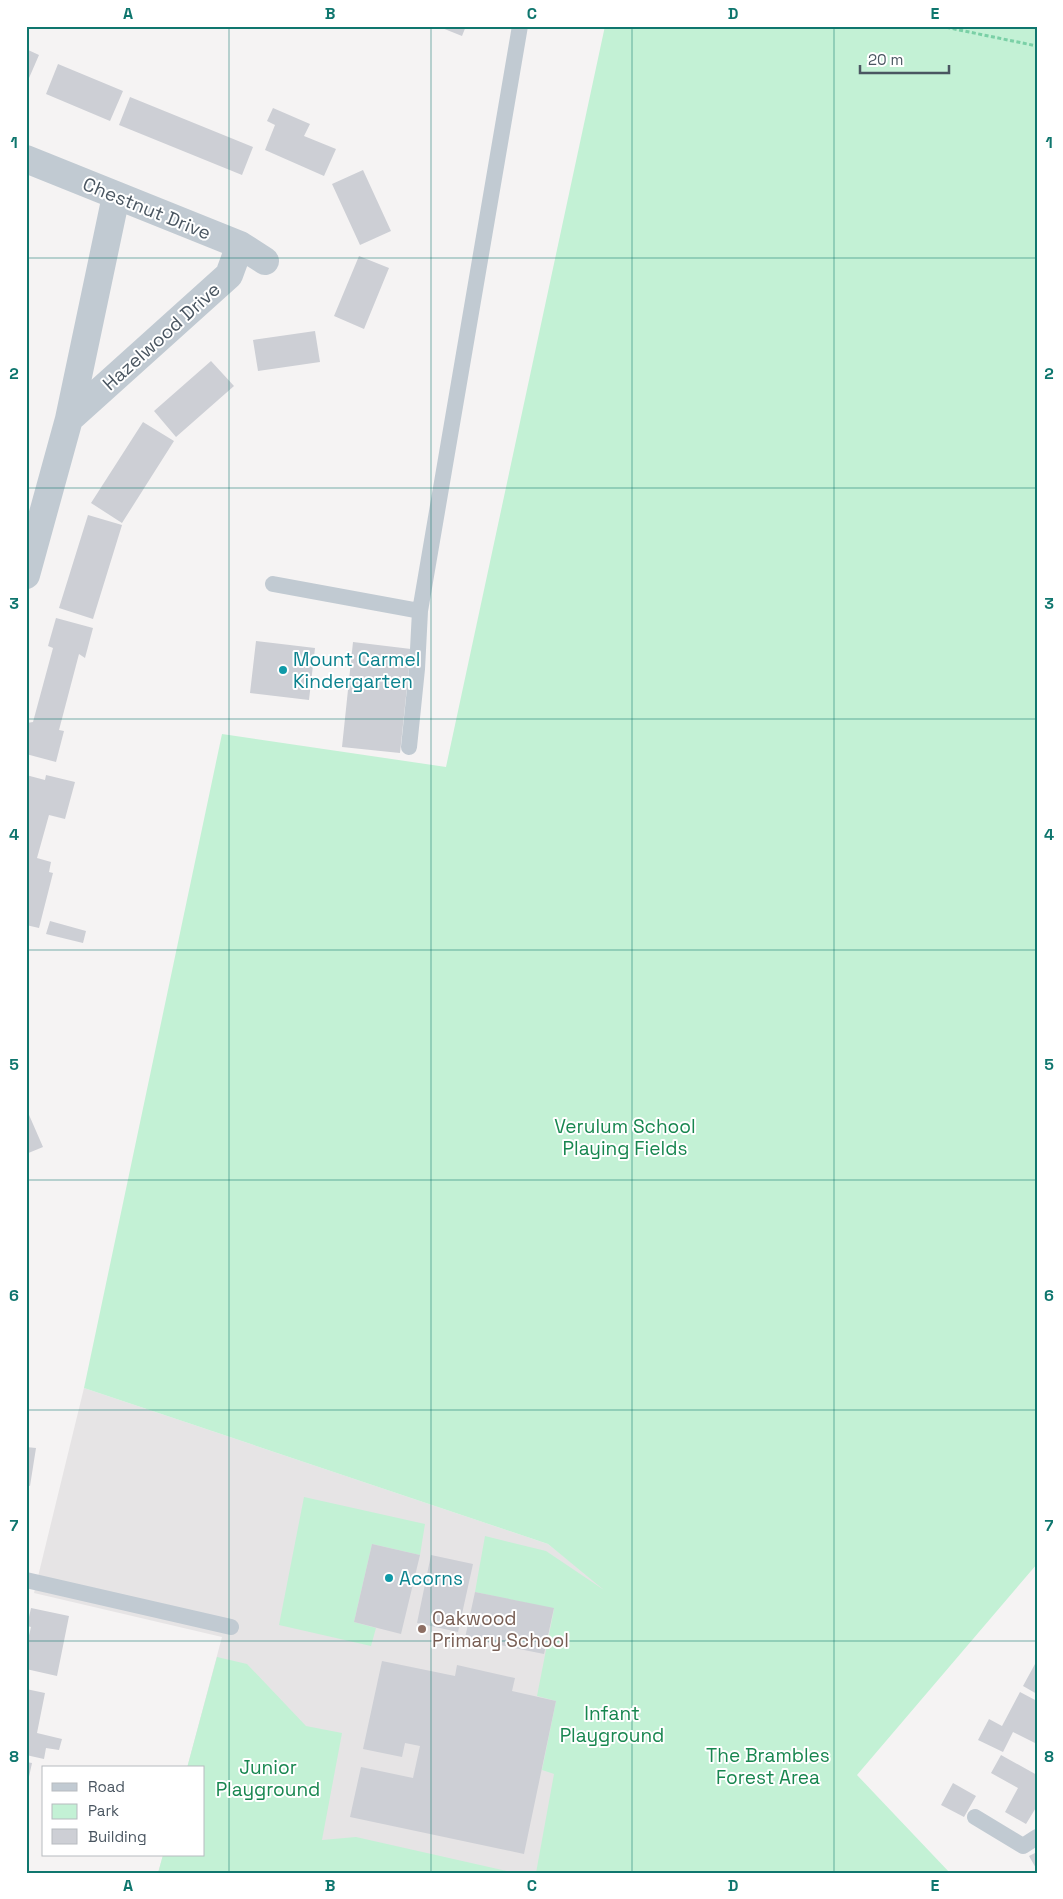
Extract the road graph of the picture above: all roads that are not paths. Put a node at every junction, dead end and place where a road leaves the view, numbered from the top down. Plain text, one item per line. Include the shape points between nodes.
1 (520, 26) edge
2 (26, 159) edge
3 (116, 196) junction
4 (240, 244) junction
5 (265, 261) dead end
6 (69, 418) junction
7 (26, 575) edge
8 (272, 584) dead end
9 (420, 611) junction
10 (409, 747) dead end
11 (26, 1580) edge
12 (231, 1627) dead end
13 (975, 1817) dead end
14 (1037, 1837) edge

1 - 9 lane
2 - 3 street, Chestnut Drive
3 - 4 street, Chestnut Drive
3 - 6 street, Hazelwood Drive
4 - 5 street, Chestnut Drive
4 - 6 street, Hazelwood Drive via 229,275
6 - 7 street, Hazelwood Drive
8 - 9 lane
9 - 10 lane
11 - 12 lane
13 - 14 lane via 1023,1846

